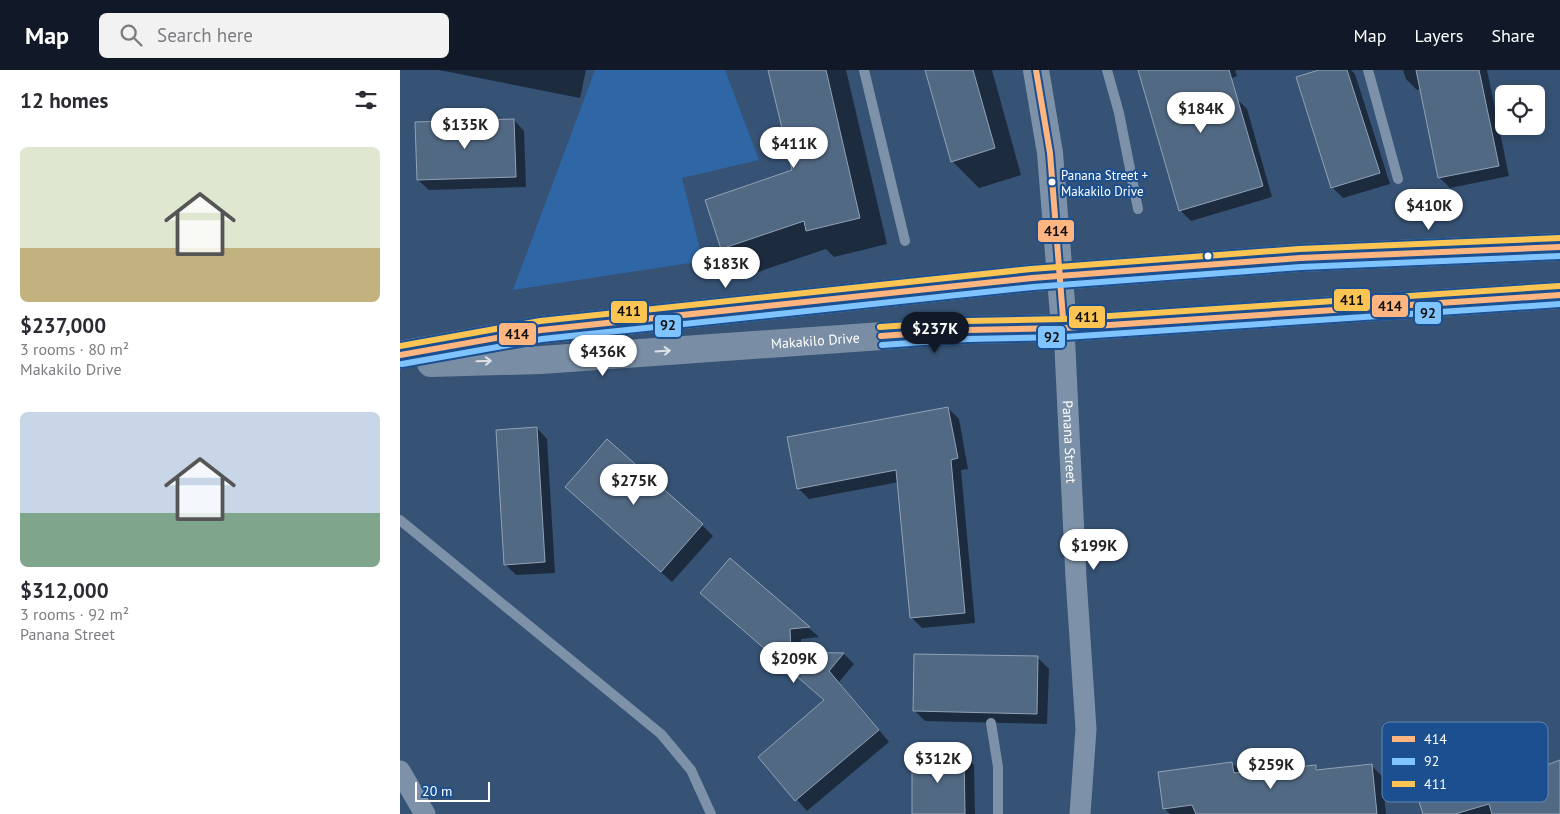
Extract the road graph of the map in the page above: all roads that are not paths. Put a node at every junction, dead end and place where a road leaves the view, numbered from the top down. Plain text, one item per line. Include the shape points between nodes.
1 (864, 70) edge
2 (1036, 70) edge
3 (1107, 70) edge
4 (1368, 70) edge
5 (1398, 180) dead end
6 (1138, 209) dead end
7 (905, 241) dead end
8 (1560, 246) edge
9 (1060, 276) junction
10 (1560, 295) edge
11 (1064, 328) junction
12 (400, 355) edge
13 (400, 364) edge
14 (400, 520) edge
15 (991, 723) dead end
16 (400, 771) edge
17 (425, 814) edge
18 (711, 814) edge
19 (998, 814) edge
20 (1080, 814) edge

1 - 7 lane
2 - 9 street, Panana Street via 1050,153
3 - 6 lane
4 - 5 lane
8 - 9 main road via 1300,258
9 - 11 street, Panana Street
9 - 12 main road via 541,330
10 - 11 main road, Makakilo Drive
13 -> 11 main road, Makakilo Drive via 541,360 967,330
11 - 20 street, Panana Street via 1086,729
14 - 18 lane via 661,734 691,770
15 - 19 lane via 998,767
16 - 17 street

